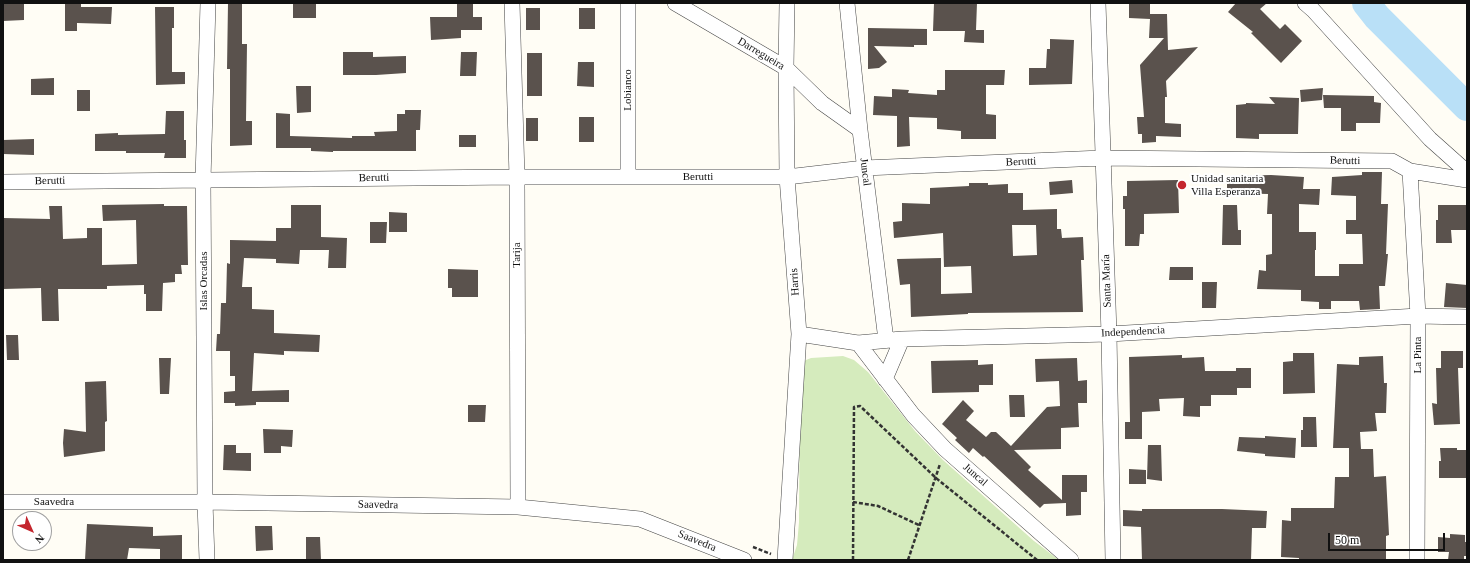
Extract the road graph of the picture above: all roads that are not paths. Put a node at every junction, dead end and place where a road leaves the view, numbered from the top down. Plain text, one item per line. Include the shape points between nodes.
1 (208, 3) edge
2 (512, 3) edge
3 (628, 3) edge
4 (675, 3) edge
5 (787, 3) edge
6 (847, 3) edge
7 (1098, 3) edge
8 (1305, 3) edge
9 (786, 68) junction
10 (860, 130) junction
11 (1102, 158) junction
12 (864, 168) junction
13 (1410, 171) junction
14 (1467, 172) edge
15 (628, 176) junction
16 (517, 177) junction
17 (787, 177) junction
18 (203, 180) junction
19 (1467, 180) edge
20 (3, 182) edge
21 (1418, 316) junction
22 (1467, 317) edge
23 (799, 334) junction
24 (1109, 334) junction
25 (902, 339) junction
26 (886, 340) junction
27 (858, 343) junction
28 (885, 379) junction
29 (3, 502) edge
30 (205, 502) junction
31 (518, 507) junction
32 (207, 560) edge
33 (744, 560) edge
34 (785, 560) edge
35 (1071, 560) edge
36 (1113, 560) edge
37 (1417, 560) edge

1 - 18 street, Islas Orcadas
2 - 16 street, Tarija
3 - 15 street, Lobianco
4 - 9 street, Darregueira
5 - 9 street, Harris
6 - 10 street, Juncal
7 - 11 street, Santa María
8 - 14 street via 1430,139
9 - 10 street, Darregueira via 822,103
9 - 17 street, Harris
10 - 12 street, Juncal
11 - 12 street, Berutti
11 - 13 street, Berutti via 1392,161
11 - 24 street, Santa María
12 - 17 street, Berutti
12 - 26 street, Juncal
13 - 19 street
13 - 21 street, La Pinta
15 - 16 street, Berutti
15 - 17 street, Berutti
16 - 18 street, Berutti
16 - 31 street, Tarija
17 - 23 street, Harris
18 - 20 street, Berutti
18 - 30 street, Islas Orcadas
21 - 22 street, Independencia
21 - 24 street, Independencia
21 - 37 street, La Pinta
23 - 27 street, Independencia
23 - 34 street, Harris
24 - 25 street, Independencia
24 - 36 street, Santa María
25 - 26 street, Independencia
25 - 28 street
26 - 27 street, Independencia
27 - 28 street, Juncal
28 - 35 street, Juncal via 913,415 945,449
29 - 30 street, Saavedra
30 - 31 street, Saavedra
30 - 32 street, Islas Orcadas
31 - 33 street, Saavedra via 640,519

